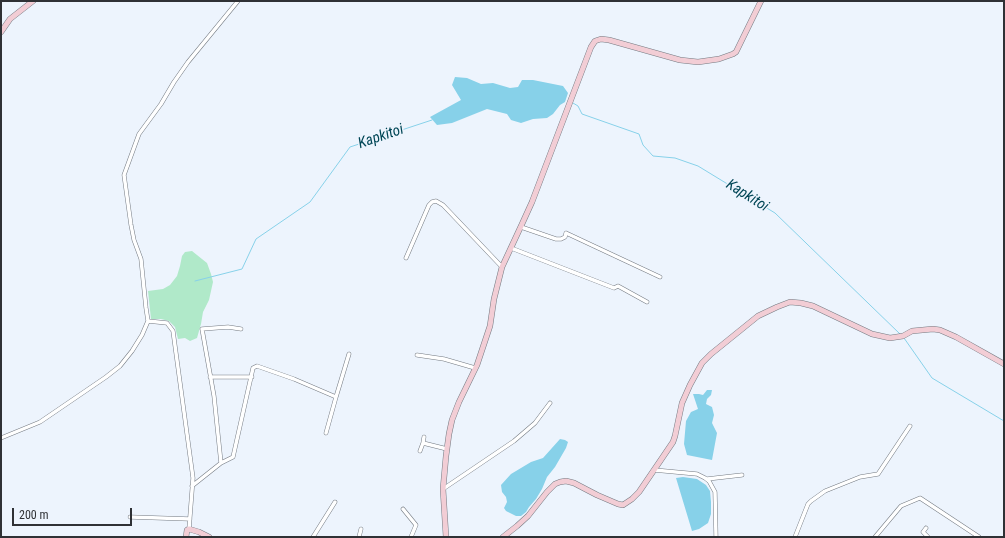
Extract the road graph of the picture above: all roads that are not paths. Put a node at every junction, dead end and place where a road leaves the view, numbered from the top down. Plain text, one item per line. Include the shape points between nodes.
1 (33, 1) edge
2 (238, 1) edge
3 (761, 1) edge
4 (1, 32) edge
5 (521, 227) junction
6 (511, 248) junction
7 (406, 258) dead end
8 (502, 267) junction
9 (660, 277) dead end
10 (647, 302) dead end
11 (148, 321) junction
12 (241, 329) dead end
13 (349, 354) dead end
14 (418, 355) dead end
15 (1004, 364) edge
16 (475, 368) junction
17 (210, 377) junction
18 (252, 377) junction
19 (336, 397) junction
20 (550, 403) dead end
21 (910, 426) dead end
22 (326, 433) dead end
23 (424, 437) dead end
24 (1, 438) edge
25 (423, 443) junction
26 (447, 449) junction
27 (420, 451) dead end
28 (221, 463) junction
29 (654, 470) junction
30 (742, 475) dead end
31 (707, 479) junction
32 (192, 486) junction
33 (443, 489) junction
34 (335, 502) dead end
35 (403, 509) dead end
36 (130, 517) dead end
37 (190, 519) junction
38 (926, 528) dead end
39 (189, 529) junction
40 (362, 529) dead end
41 (979, 536) edge
42 (186, 537) edge
43 (209, 537) edge
44 (313, 537) edge
45 (359, 537) edge
46 (411, 537) edge
47 (446, 537) edge
48 (503, 537) edge
49 (716, 537) edge
50 (795, 537) edge
51 (875, 537) edge
52 (928, 537) edge

1 - 4 street via 10,19
2 - 11 street via 188,62 139,134 124,175 131,225 141,260
3 - 5 street via 736,52 719,59 698,62 680,60 609,40 595,41
5 - 6 street
5 - 9 street via 556,239 565,237 566,233
6 - 8 street
6 - 10 street via 614,288 618,286
7 - 8 street via 429,205 436,202 443,205
8 - 16 street via 490,326
11 - 24 street via 142,335 120,366 40,422
11 - 32 street via 167,323 173,331
12 - 17 street via 202,329
13 - 19 street
14 - 16 street
15 - 29 street via 940,330 912,330 902,336 890,338 872,334 813,306 790,302 758,316 702,363 682,403 673,442
16 - 26 street via 452,420
17 - 18 street
17 - 28 street
18 - 19 street via 257,366
18 - 28 street via 233,457
19 - 22 street
20 - 33 street via 535,423 514,441
21 - 50 street via 878,474 860,477 825,491 811,501
23 - 25 street
25 - 26 street
25 - 27 street
26 - 33 street
28 - 32 street
29 - 31 street via 697,474
29 - 48 street via 639,492 623,505 574,483 566,481 555,484 528,516
30 - 31 street
31 - 49 street via 715,492
32 - 37 street
33 - 47 street
34 - 44 street
35 - 46 street via 416,525
36 - 37 street
37 - 39 street
38 - 52 street via 923,532
39 - 42 street
39 - 43 street
40 - 45 street
41 - 51 street via 920,498 901,506

